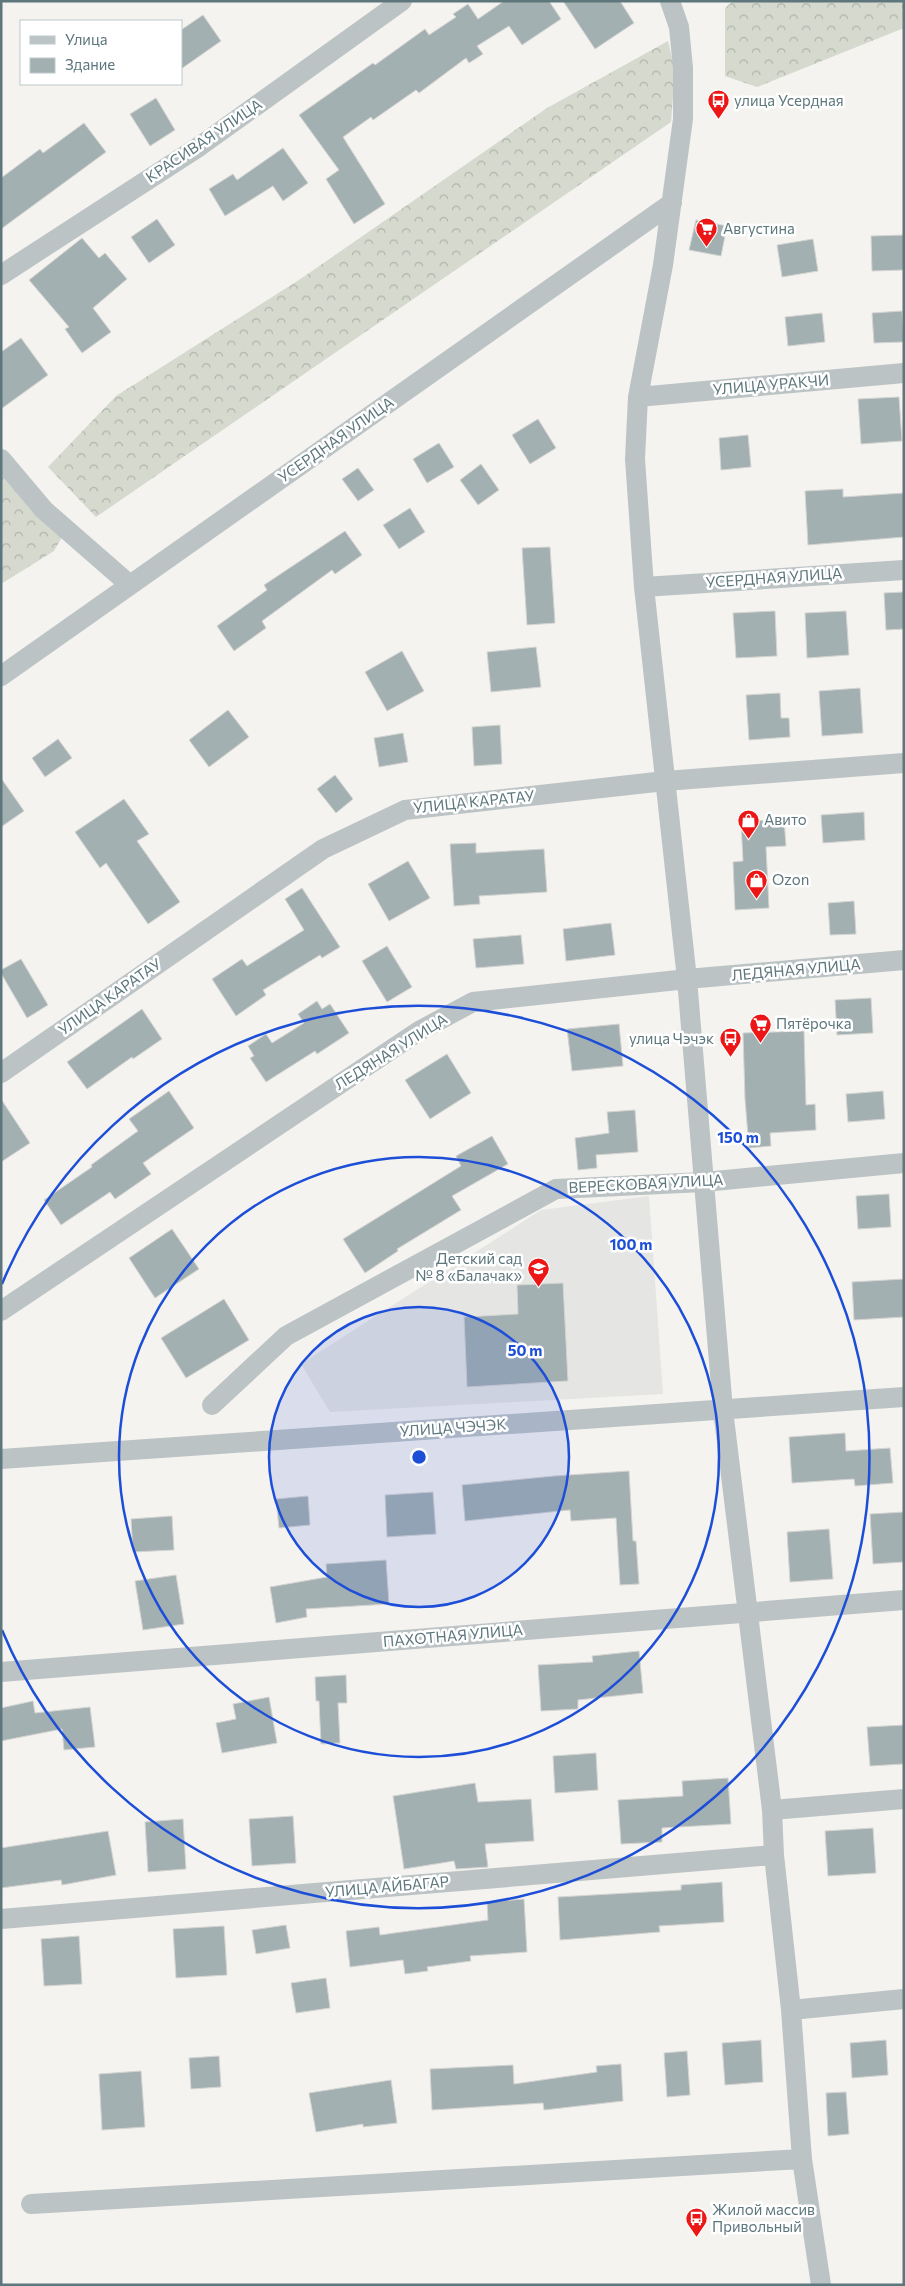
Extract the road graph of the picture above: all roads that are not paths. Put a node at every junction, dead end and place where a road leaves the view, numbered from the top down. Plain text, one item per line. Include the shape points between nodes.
1 (402, 1) edge
2 (671, 2) edge
3 (672, 204) junction
4 (1, 275) edge
5 (904, 373) edge
6 (638, 397) junction
7 (1, 459) edge
8 (904, 570) edge
9 (130, 585) junction
10 (644, 587) junction
11 (1, 676) edge
12 (904, 763) edge
13 (665, 781) junction
14 (904, 960) edge
15 (687, 979) junction
16 (1, 1073) edge
17 (904, 1163) edge
18 (704, 1182) junction
19 (1, 1311) edge
20 (904, 1397) edge
21 (212, 1405) dead end
22 (723, 1410) junction
23 (1, 1459) edge
24 (904, 1600) edge
25 (748, 1612) junction
26 (1, 1672) edge
27 (904, 1799) edge
28 (772, 1810) junction
29 (774, 1854) junction
30 (1, 1919) edge
31 (904, 1999) edge
32 (791, 2010) junction
33 (802, 2160) junction
34 (31, 2204) dead end
35 (821, 2285) edge

1 - 4 street, КРАСИВАЯ УЛИЦА via 200,146
2 - 3 street via 679,27 683,119
3 - 6 street
3 - 9 street, УСЕРДНАЯ УЛИЦА
5 - 6 street, УЛИЦА УРАКЧИ
6 - 10 street via 635,459
7 - 9 street via 44,510
8 - 10 street, УСЕРДНАЯ УЛИЦА
9 - 11 street, УСЕРДНАЯ УЛИЦА
10 - 13 street
12 - 13 street, УЛИЦА КАРАТАУ
13 - 15 street
13 - 16 street, УЛИЦА КАРАТАУ via 405,810 323,849
14 - 15 street, ЛЕДЯНАЯ УЛИЦА
15 - 18 street
15 - 19 street, ЛЕДЯНАЯ УЛИЦА via 473,1002 419,1031
17 - 18 street, ВЕРЕСКОВАЯ УЛИЦА
18 - 21 street, ВЕРЕСКОВАЯ УЛИЦА via 556,1189 286,1336
18 - 22 street
20 - 22 street, УЛИЦА ЧЭЧЭК
22 - 23 street, УЛИЦА ЧЭЧЭК
22 - 25 street
24 - 25 street, ПАХОТНАЯ УЛИЦА
25 - 26 street, ПАХОТНАЯ УЛИЦА
25 - 28 street
27 - 28 street
28 - 29 street
29 - 30 street, УЛИЦА АЙБАГАР
29 - 32 street
31 - 32 street
32 - 33 street
33 - 34 street
33 - 35 street

